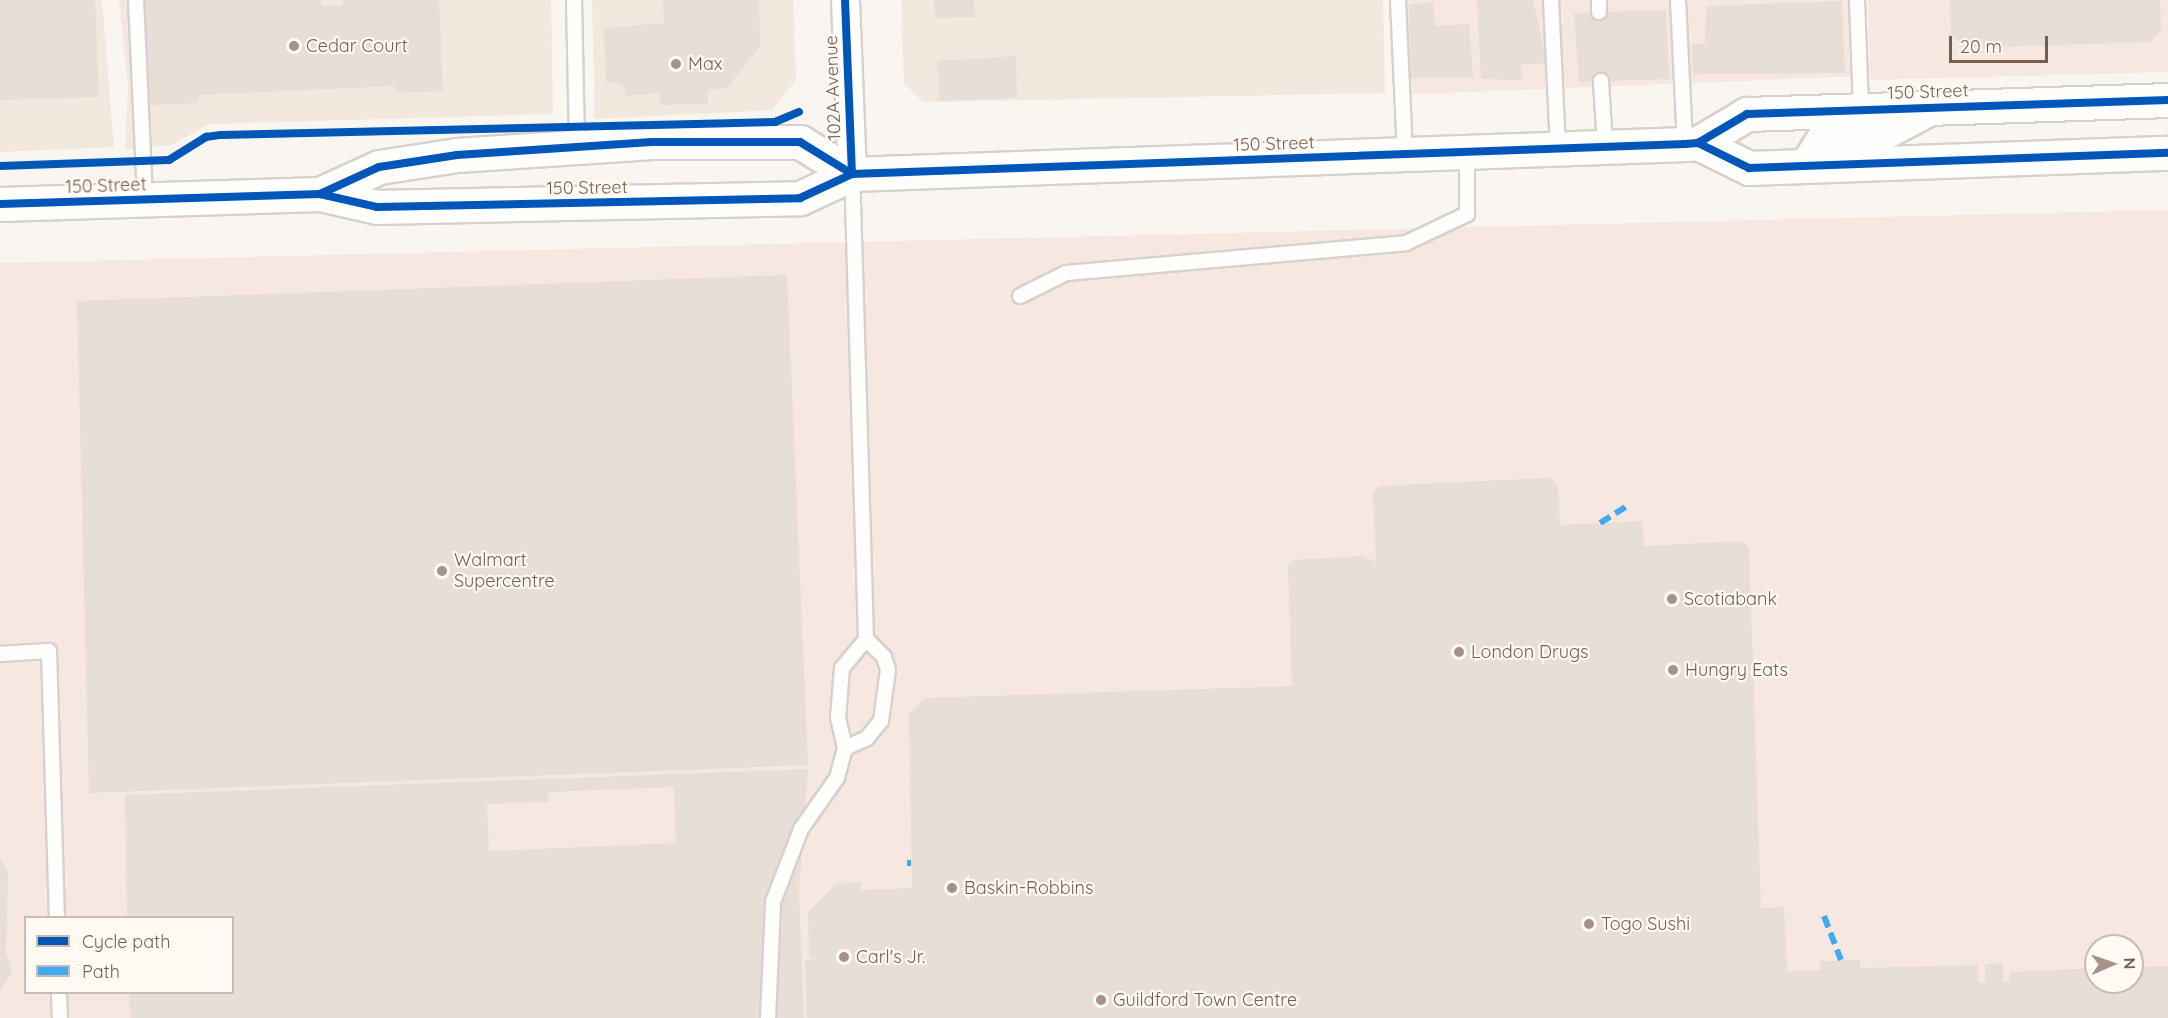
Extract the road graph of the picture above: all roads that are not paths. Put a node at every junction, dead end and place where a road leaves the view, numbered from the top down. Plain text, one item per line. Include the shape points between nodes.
1 (136, 0) edge
2 (574, 0) edge
3 (845, 0) edge
4 (1398, 0) edge
5 (1551, 0) edge
6 (1678, 0) edge
7 (1857, 0) edge
8 (1601, 81) dead end
9 (2168, 99) edge
10 (1932, 107) junction
11 (1861, 109) junction
12 (1691, 143) junction
13 (577, 145) junction
14 (1605, 147) junction
15 (1558, 149) junction
16 (1467, 152) junction
17 (2168, 153) edge
18 (1405, 154) junction
19 (1806, 166) junction
20 (852, 174) junction
21 (320, 194) junction
22 (145, 200) junction
23 (0, 204) edge
24 (1020, 296) dead end
25 (867, 639) junction
26 (0, 654) edge
27 (845, 748) junction
28 (57, 916) edge
29 (59, 994) edge
30 (60, 1018) edge
31 (768, 1018) edge

1 - 22 lane
2 - 13 lane
3 - 20 street, 102A Avenue
4 - 18 lane
5 - 15 lane
6 - 12 lane
7 - 11 lane
8 - 14 lane
9 - 10 main road, 150 Street
10 - 11 main road, 150 Street
10 - 19 main road via 1879,135 1824,137
11 - 12 main road, 150 Street via 1747,114
12 - 14 main road, 150 Street
12 - 19 main road, 150 Street via 1749,168
13 - 20 main road, 150 Street via 800,142
13 - 21 main road, 150 Street via 379,167
14 - 15 main road, 150 Street
15 - 16 main road, 150 Street
16 - 18 main road, 150 Street
16 - 24 lane via 1467,214 1406,243 1066,273
17 - 19 main road, 150 Street
18 - 20 main road, 150 Street
20 - 21 main road, 150 Street via 800,198 377,207
20 - 25 lane
21 - 22 main road, 150 Street
22 - 23 main road, 150 Street
25 - 27 lane via 842,668 838,718
25 - 27 lane via 884,657 888,670 881,721 867,738
26 - 28 lane via 49,651
27 - 31 lane via 837,778 801,829 773,902
29 - 30 lane

